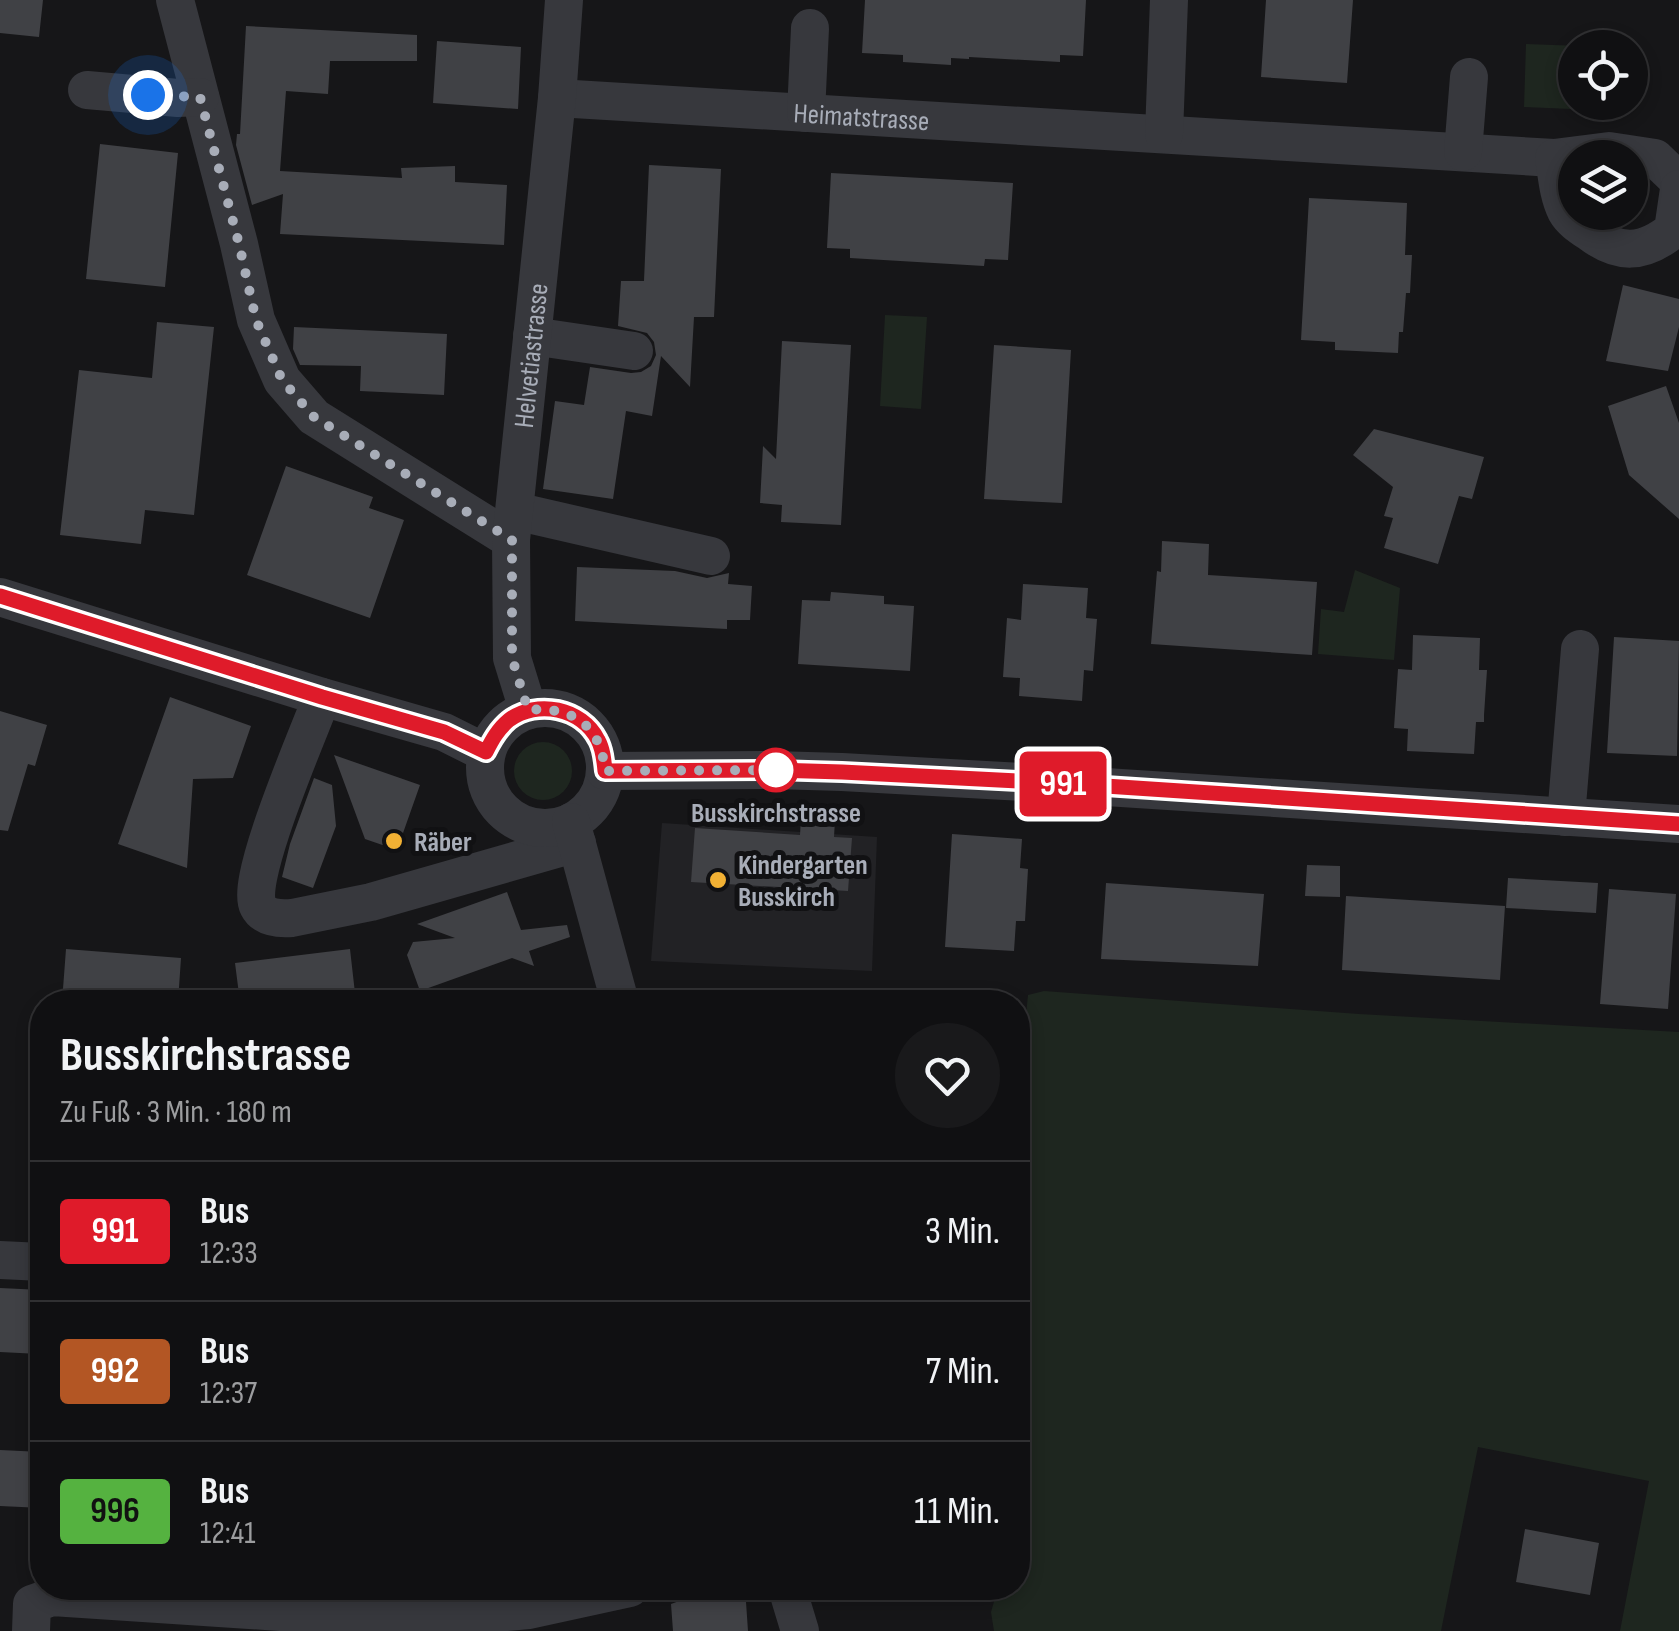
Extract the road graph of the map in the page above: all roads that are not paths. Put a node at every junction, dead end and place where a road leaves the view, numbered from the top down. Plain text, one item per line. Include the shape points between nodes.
1 (175, 0) edge
2 (564, 0) edge
3 (1170, 0) edge
4 (810, 28) dead end
5 (1469, 77) dead end
6 (88, 90) dead end
7 (200, 97) junction
8 (557, 98) junction
9 (806, 113) junction
10 (1164, 134) junction
11 (1463, 152) junction
12 (1554, 158) junction
13 (1679, 181) edge
14 (1679, 189) edge
15 (532, 336) junction
16 (634, 352) dead end
17 (513, 526) junction
18 (711, 556) dead end
19 (0, 596) edge
20 (1580, 649) dead end
21 (322, 697) junction
22 (528, 710) junction
23 (486, 752) junction
24 (605, 771) junction
25 (1566, 817) junction
26 (1679, 824) edge
27 (574, 833) junction
28 (617, 990) edge
29 (0, 1260) edge
30 (30, 1261) edge
31 (43, 1600) edge
32 (225, 1600) edge
33 (575, 1600) edge
34 (791, 1600) edge
35 (340, 1602) edge
36 (30, 1631) edge
37 (800, 1631) edge

1 - 7 street
2 - 8 street, Helvetiastrasse
3 - 10 street
4 - 9 street
5 - 11 street
6 - 7 street
7 - 17 street via 256,320 282,380 314,417
8 - 9 street, Heimatstrasse
8 - 15 street, Helvetiastrasse
9 - 10 street, Heimatstrasse
10 - 11 street, Heimatstrasse
11 - 12 street, Heimatstrasse
12 - 13 street, Heimatstrasse via 1609,151 1655,158
12 - 14 street via 1568,217 1605,244 1628,250 1657,243 1673,230
15 - 16 street
15 - 17 street, Helvetiastrasse
17 - 18 street
17 - 22 street, Helvetiastrasse via 512,658
19 - 21 street
20 - 25 street
21 - 23 street via 444,732
21 - 27 street via 268,838 255,896 266,915 280,920 371,902
22 - 23 street via 510,719
22 - 24 street via 558,710 585,723 598,739
23 - 27 street via 489,791 499,808 533,827
24 - 25 street via 842,772
24 - 27 street
25 - 26 street
27 - 28 street
29 - 30 street
31 - 36 street via 32,1604
32 - 35 street
33 - 35 street via 431,1619
34 - 37 street

